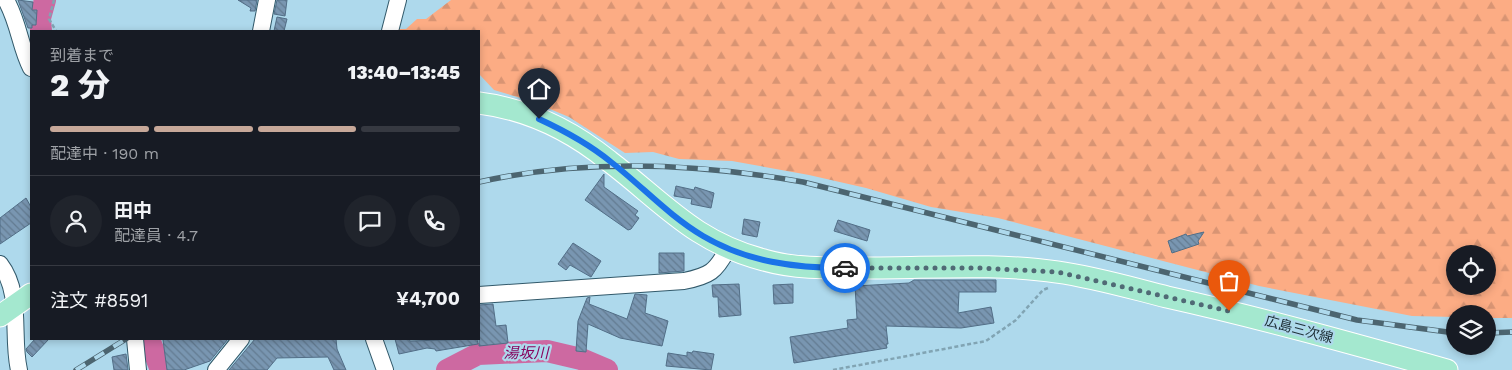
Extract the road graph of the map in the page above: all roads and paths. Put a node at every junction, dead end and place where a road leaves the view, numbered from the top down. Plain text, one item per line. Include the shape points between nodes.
1 (6, 0) edge
2 (54, 0) edge
3 (267, 0) edge
4 (398, 0) edge
5 (55, 30) edge
6 (261, 30) edge
7 (390, 30) edge
8 (30, 65) edge
9 (480, 103) edge
10 (728, 248) junction
11 (0, 264) edge
12 (1067, 274) junction
13 (480, 295) edge
14 (15, 305) edge
15 (135, 340) edge
16 (240, 340) edge
17 (374, 340) edge
18 (384, 368) edge
19 (19, 370) edge
20 (138, 370) edge
21 (216, 370) edge
22 (833, 370) edge
23 (1447, 370) edge

1 - 8 street via 13,10
2 - 5 path via 49,19
3 - 6 street
4 - 7 street
9 - 10 main road, 広島三次線 via 512,110 564,131 611,162 684,224
10 - 12 main road, 広島三次線 via 765,261 809,268 992,268
10 - 13 street via 720,263 704,278
11 - 14 street via 6,272
12 - 22 path via 1058,287 1043,290 1016,320 986,340
12 - 23 main road, 広島三次線 via 1246,315
14 - 19 street
15 - 20 street
16 - 21 street
17 - 18 street

